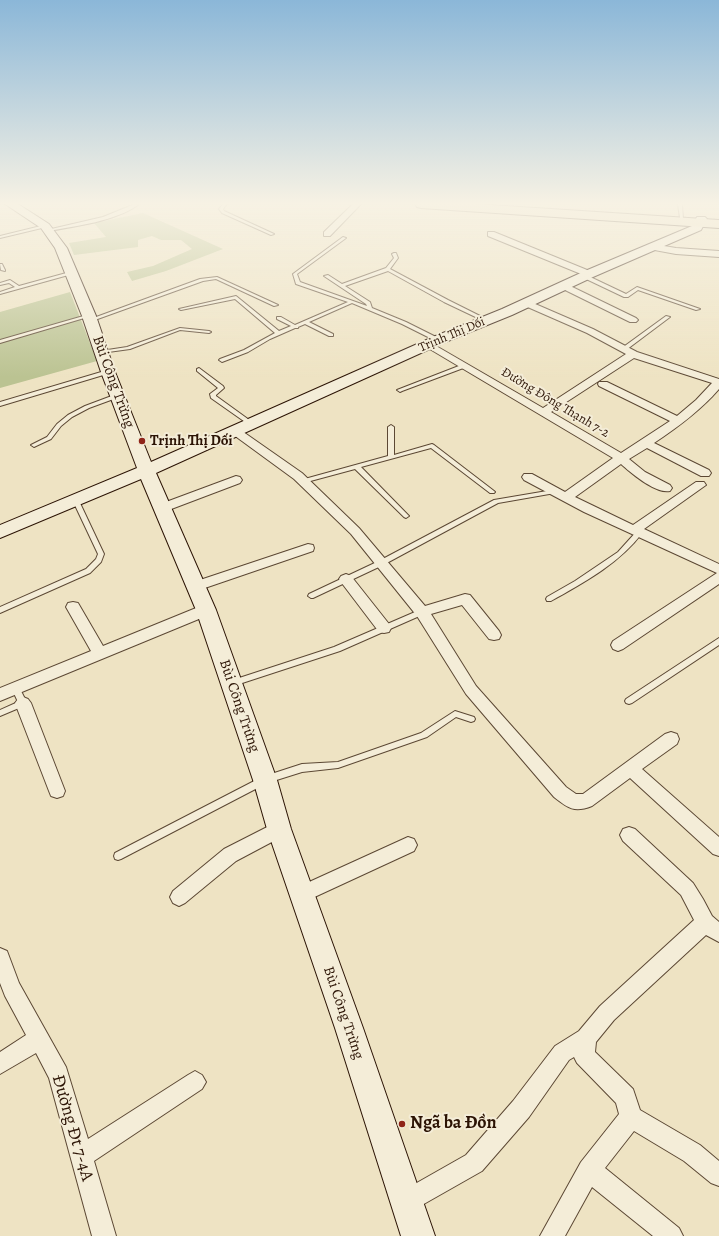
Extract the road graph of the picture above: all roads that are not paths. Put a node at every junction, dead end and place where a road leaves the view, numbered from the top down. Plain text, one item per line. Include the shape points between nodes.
1 (66, 262) edge
2 (313, 262) edge
3 (392, 262) edge
4 (555, 262) edge
5 (617, 262) edge
6 (388, 269) junction
7 (70, 273) junction
8 (586, 275) junction
9 (326, 276) dead end
10 (0, 284) edge
11 (342, 286) junction
12 (564, 286) junction
13 (19, 288) junction
14 (0, 293) edge
15 (351, 302) junction
16 (526, 303) junction
17 (276, 306) dead end
18 (370, 308) junction
19 (181, 309) dead end
20 (698, 309) dead end
21 (90, 318) junction
22 (279, 318) dead end
23 (668, 318) dead end
24 (486, 320) junction
25 (633, 320) dead end
26 (305, 322) junction
27 (296, 327) junction
28 (209, 332) dead end
29 (280, 334) junction
30 (331, 335) dead end
31 (0, 342) edge
32 (433, 343) junction
33 (101, 352) junction
34 (628, 352) junction
35 (222, 360) dead end
36 (464, 366) junction
37 (200, 370) dead end
38 (108, 372) junction
39 (719, 382) edge
40 (603, 384) dead end
41 (400, 390) dead end
42 (117, 396) junction
43 (0, 404) edge
44 (543, 413) junction
45 (677, 420) junction
46 (250, 423) junction
47 (391, 427) dead end
48 (235, 431) junction
49 (646, 443) junction
50 (34, 445) dead end
51 (391, 457) junction
52 (621, 458) junction
53 (356, 466) junction
54 (146, 470) junction
55 (705, 473) dead end
56 (528, 477) dead end
57 (236, 480) dead end
58 (303, 480) junction
59 (700, 485) dead end
60 (666, 488) dead end
61 (492, 492) dead end
62 (553, 492) junction
63 (566, 498) junction
64 (76, 502) junction
65 (162, 508) junction
66 (406, 516) dead end
67 (636, 531) junction
68 (0, 532) edge
69 (308, 548) dead end
70 (381, 563) junction
71 (719, 569) edge
72 (719, 577) edge
73 (346, 579) junction
74 (196, 586) junction
75 (311, 596) dead end
76 (549, 599) dead end
77 (73, 607) dead end
78 (0, 610) edge
79 (206, 610) junction
80 (422, 612) junction
81 (384, 628) junction
82 (494, 636) dead end
83 (719, 641) edge
84 (618, 645) dead end
85 (100, 654) junction
86 (232, 683) junction
87 (16, 689) junction
88 (0, 695) edge
89 (629, 701) dead end
90 (22, 703) junction
91 (0, 713) edge
92 (471, 718) dead end
93 (671, 739) dead end
94 (630, 768) junction
95 (265, 780) junction
96 (56, 791) dead end
97 (279, 829) junction
98 (630, 835) dead end
99 (408, 845) dead end
100 (719, 848) edge
101 (118, 856) dead end
102 (302, 894) junction
103 (179, 897) dead end
104 (712, 928) edge
105 (0, 958) edge
106 (586, 1038) junction
107 (39, 1039) junction
108 (0, 1064) edge
109 (195, 1082) dead end
110 (631, 1117) junction
111 (81, 1157) junction
112 (589, 1170) junction
113 (719, 1175) edge
114 (407, 1201) junction
115 (104, 1236) edge
116 (418, 1236) edge
117 (552, 1236) edge
118 (671, 1236) edge

1 - 7 street, Bùi Công Trừng
2 - 15 lane via 294,276 298,283
3 - 6 lane
4 - 8 street
5 - 8 street, Trịnh Thị Dối
6 - 11 lane
6 - 24 lane
7 - 13 lane
7 - 21 street, Bùi Công Trừng
8 - 12 street, Trịnh Thị Dối
8 - 20 lane via 626,296 637,288
9 - 11 lane
10 - 13 lane via 10,282
11 - 18 lane via 368,303
12 - 16 street, Trịnh Thị Dối
12 - 25 street
13 - 14 lane
15 - 18 lane
15 - 26 lane
16 - 24 street, Trịnh Thị Dối
16 - 34 street via 590,331
17 - 21 lane via 217,278 202,280
18 - 32 lane via 414,327
19 - 29 lane via 236,297
21 - 31 lane
21 - 33 street, Bùi Công Trừng
22 - 27 lane
23 - 34 lane
24 - 32 street, Trịnh Thị Dối
26 - 27 lane
26 - 30 lane
27 - 29 lane
28 - 33 lane via 180,329 128,348
29 - 35 lane
32 - 36 street, Đường Đông Thạnh 7-2
32 - 46 street, Trịnh Thị Dối
33 - 38 street, Bùi Công Trừng
34 - 39 street
34 - 44 street
36 - 41 lane
36 - 44 street, Đường Đông Thạnh 7-2
37 - 46 lane via 221,388 213,394 213,398
38 - 42 street, Bùi Công Trừng
38 - 43 lane
39 - 45 street via 708,397
40 - 45 street
42 - 50 lane via 87,406 70,416 49,438
42 - 54 street, Bùi Công Trừng
44 - 52 street, Đường Đông Thạnh 7-2
45 - 49 street
46 - 48 street, Trịnh Thị Dối
47 - 51 lane
48 - 54 street, Trịnh Thị Dối
48 - 58 street
49 - 52 street
49 - 55 street
51 - 53 lane
51 - 61 lane via 432,446
52 - 60 street, Đường Đông Thạnh 7-2 via 641,475
52 - 63 street
53 - 58 lane
53 - 66 lane
54 - 64 street, Trịnh Thị Dối
54 - 65 street, Bùi Công Trừng
56 - 62 street
57 - 65 street
58 - 70 street via 355,531
59 - 67 street
62 - 63 street
62 - 70 lane via 496,501
63 - 67 street
64 - 68 street, Trịnh Thị Dối
64 - 78 lane via 101,554 99,560 88,571
65 - 74 street, Bùi Công Trừng
67 - 71 street
67 - 76 lane via 620,554
69 - 74 street
70 - 73 lane
70 - 80 street
72 - 84 street
73 - 75 lane
73 - 81 street
74 - 79 street, Bùi Công Trừng
77 - 85 street
79 - 85 street
79 - 86 street, Bùi Công Trừng
80 - 81 lane
80 - 82 street via 465,599
80 - 94 street via 471,690 560,792 573,802 586,800
81 - 86 lane via 337,648
83 - 89 lane
85 - 87 street
86 - 95 street, Bùi Công Trừng
87 - 88 street
87 - 90 lane
90 - 91 lane
90 - 96 street
92 - 95 lane via 456,714 424,735 338,765 302,768
93 - 94 street
94 - 100 street
95 - 97 street, Bùi Công Trừng
95 - 101 lane
97 - 102 street, Bùi Công Trừng
97 - 103 street via 230,855
98 - 104 street via 687,889
99 - 102 street
102 - 114 street, Bùi Công Trừng
104 - 106 street via 607,1013
105 - 107 street, Đường Đt 7-4A via 12,989
106 - 110 street via 584,1056 625,1097
106 - 114 street via 562,1053 521,1109 474,1163
107 - 108 street
107 - 111 street, Đường Đt 7-4A via 58,1074
109 - 111 street
110 - 112 street
110 - 113 street via 692,1153
111 - 115 street, Đường Đt 7-4A
112 - 117 street
112 - 118 street
114 - 116 street, Bùi Công Trừng

